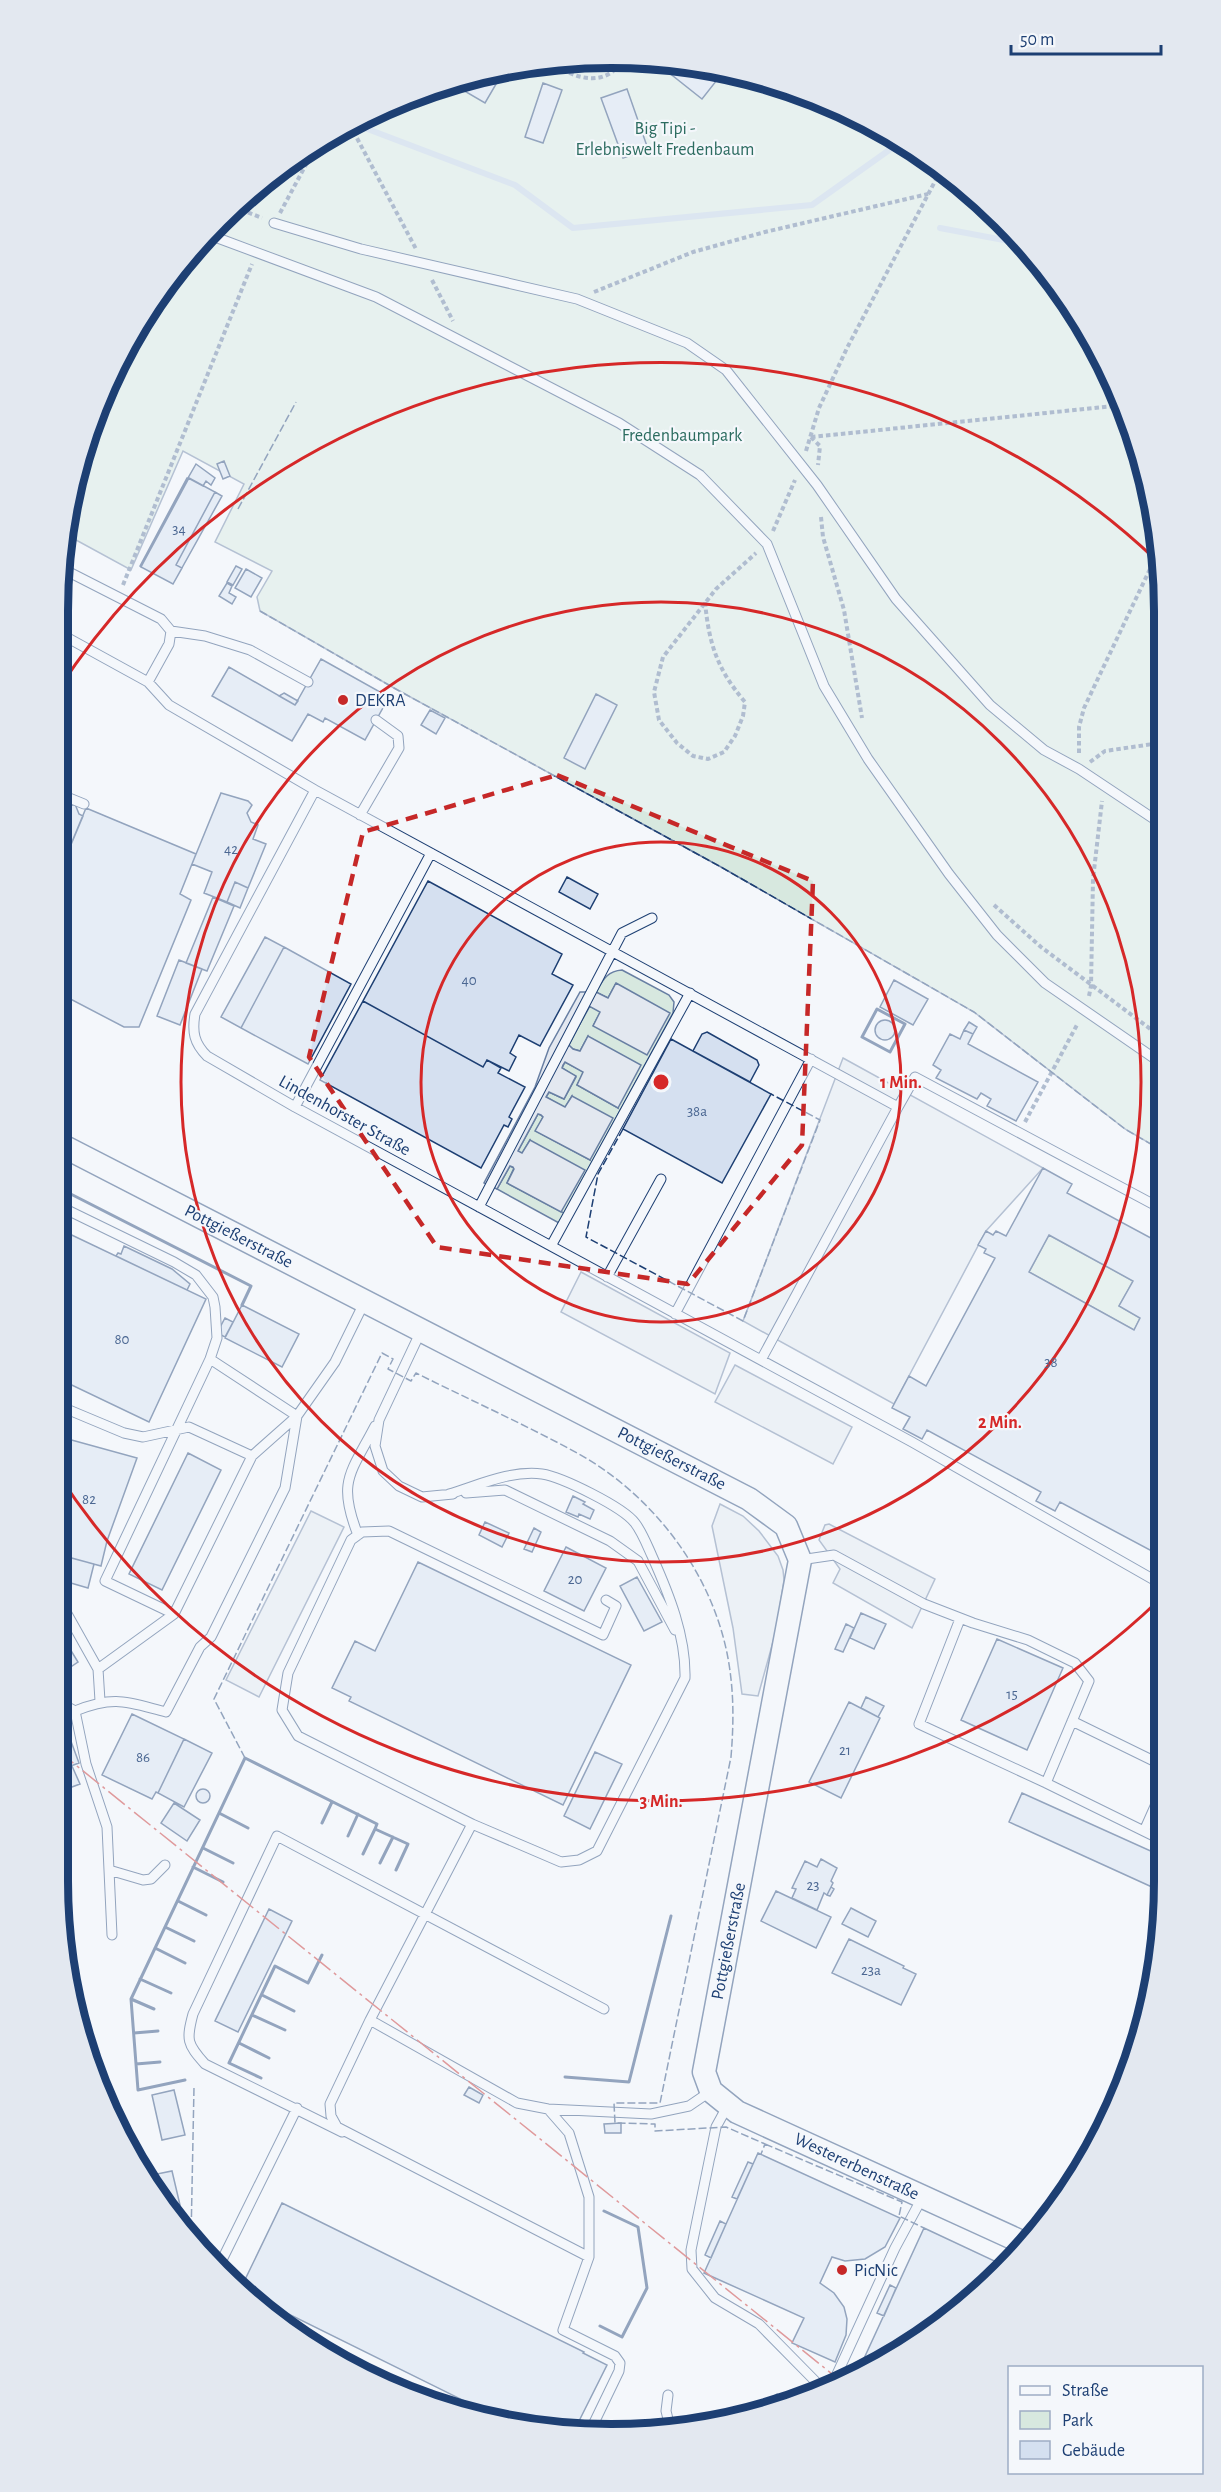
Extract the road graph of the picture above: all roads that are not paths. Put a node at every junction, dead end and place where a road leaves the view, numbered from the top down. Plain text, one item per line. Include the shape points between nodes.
1 (274, 223) road end
2 (216, 238) edge
3 (69, 572) edge
4 (171, 631) junction
5 (68, 638) edge
6 (148, 682) junction
7 (308, 682) dead end
8 (376, 720) dead end
9 (315, 790) junction
10 (68, 797) edge
11 (84, 804) dead end
12 (360, 815) junction
13 (1154, 819) edge
14 (431, 853) junction
15 (652, 918) dead end
16 (612, 951) junction
17 (690, 993) junction
18 (1154, 1058) edge
19 (811, 1059) junction
20 (295, 1107) junction
21 (898, 1107) junction
22 (68, 1149) edge
23 (661, 1179) dead end
24 (1154, 1205) edge
25 (479, 1207) junction
26 (68, 1210) edge
27 (551, 1246) junction
28 (608, 1277) junction
29 (365, 1301) junction
30 (675, 1314) junction
31 (422, 1329) junction
32 (210, 1359) junction
33 (761, 1360) junction
34 (68, 1410) edge
35 (297, 1416) junction
36 (379, 1420) junction
37 (177, 1429) junction
38 (252, 1456) junction
39 (449, 1494) junction
40 (358, 1535) junction
41 (800, 1560) junction
42 (1154, 1580) edge
43 (606, 1600) dead end
44 (174, 1614) junction
45 (68, 1616) edge
46 (960, 1619) junction
47 (681, 1640) junction
48 (98, 1669) junction
49 (100, 1701) junction
50 (68, 1707) edge
51 (75, 1711) junction
52 (1072, 1721) junction
53 (1154, 1761) edge
54 (1046, 1784) junction
55 (1154, 1808) edge
56 (472, 1824) junction
57 (1144, 1831) junction
58 (1154, 1836) edge
59 (165, 1865) dead end
60 (109, 1870) junction
61 (424, 1912) junction
62 (112, 1935) dead end
63 (604, 2008) dead end
64 (370, 2020) junction
65 (714, 2089) junction
66 (297, 2108) junction
67 (548, 2109) junction
68 (342, 2132) junction
69 (922, 2196) junction
70 (1018, 2241) edge
71 (589, 2257) junction
72 (222, 2260) edge
73 (837, 2375) edge
74 (817, 2383) edge
75 (668, 2395) dead end
76 (669, 2421) edge
77 (594, 2424) edge

1 - 13 lane via 424,265 577,299 687,344 726,370 817,485 896,599 990,705 1044,750
2 - 18 lane via 376,297 619,423 700,476 766,544 824,686 868,759 949,874 997,935 1045,982
3 - 4 lane via 161,619
4 - 6 lane via 169,644
4 - 7 lane via 205,636 250,650
5 - 6 lane
6 - 9 lane via 169,705
8 - 12 lane via 398,736 399,748
9 - 12 lane
9 - 20 lane, Lindenhorster Straße via 195,1014 192,1030 197,1047 207,1056
10 - 11 lane
12 - 14 lane
14 - 16 lane
14 - 20 lane
15 - 16 lane via 622,933
16 - 17 lane
16 - 25 lane
17 - 19 lane
17 - 27 lane
19 - 21 lane
19 - 30 lane
20 - 25 lane, Lindenhorster Straße
21 - 24 lane via 915,1077
21 - 33 lane
22 - 29 street, Pottgießerstraße
23 - 28 lane
25 - 27 lane, Lindenhorster Straße
26 - 32 lane via 196,1275 213,1297 215,1307 217,1338
27 - 28 lane, Lindenhorster Straße
28 - 30 lane, Lindenhorster Straße
29 - 31 street, Pottgießerstraße
29 - 35 lane via 335,1362
30 - 33 lane, Lindenhorster Straße
31 - 36 lane
31 - 41 street, Pottgießerstraße via 749,1498 786,1526
32 - 35 lane
32 - 37 lane
33 - 42 lane, Lindenhorster Straße
34 - 37 lane via 143,1437
35 - 38 lane
35 - 49 lane via 285,1488 211,1637 200,1647 166,1712 127,1702
36 - 39 lane via 375,1446 383,1471 399,1486 422,1497
36 - 40 lane via 349,1476 346,1497
37 - 38 lane via 189,1427
37 - 44 lane via 105,1581
38 - 44 lane
39 - 47 lane via 506,1490 610,1541 638,1562
39 - 47 lane via 515,1474 543,1474 618,1508 635,1523 647,1545 666,1587
40 - 43 lane via 389,1531 603,1635 616,1606
40 - 56 lane via 351,1540 288,1673 282,1710 298,1736
41 - 46 lane via 834,1555
41 - 65 street, Pottgießerstraße
44 - 48 lane
45 - 48 lane
46 - 52 lane via 1028,1640 1075,1663 1089,1681
46 - 54 lane via 919,1724
47 - 56 lane via 685,1678 597,1851 579,1860 561,1862
48 - 49 lane
49 - 51 lane
50 - 51 lane
51 - 60 lane via 86,1764 107,1827
52 - 53 lane
52 - 54 lane
54 - 57 lane
55 - 57 lane
56 - 61 lane
57 - 58 lane
59 - 60 lane via 151,1880
60 - 62 lane
61 - 63 lane
61 - 64 lane
61 - 66 lane via 277,1836 188,2034 193,2050 205,2064
64 - 67 lane via 517,2103
64 - 68 lane via 330,2104 332,2120
65 - 67 lane via 689,2106 651,2114
65 - 69 street, Westererbenstraße via 737,2112
65 - 74 lane via 716,2127 691,2250 692,2269 715,2298 759,2324
66 - 68 lane
66 - 72 lane
67 - 71 lane via 568,2133 589,2197
68 - 71 lane
69 - 70 street, Westererbenstraße
69 - 73 lane
71 - 77 lane via 563,2331 615,2356 620,2363
75 - 76 lane

